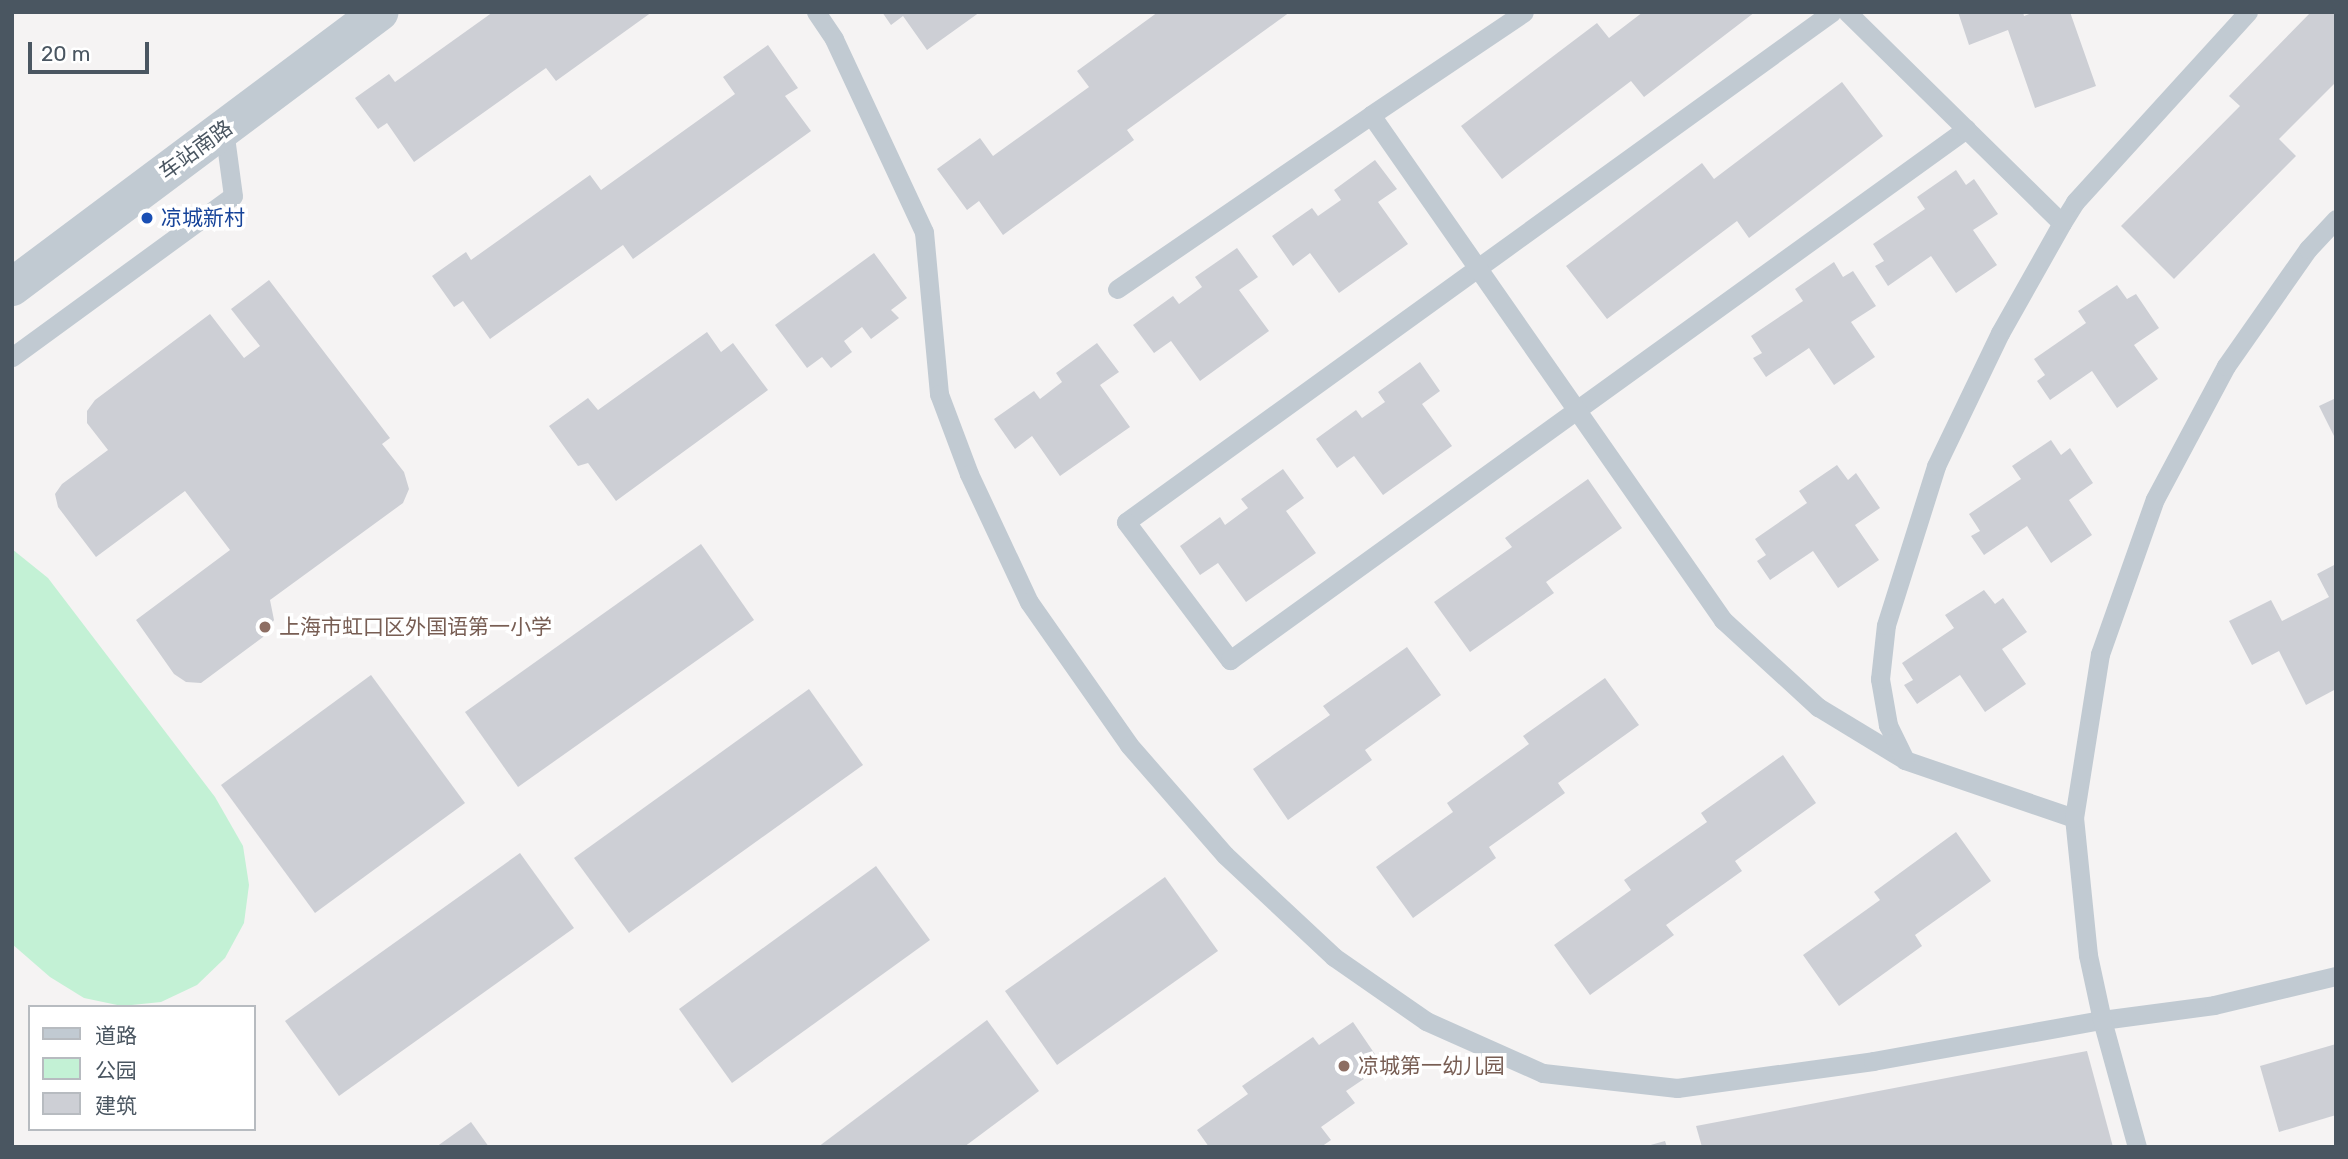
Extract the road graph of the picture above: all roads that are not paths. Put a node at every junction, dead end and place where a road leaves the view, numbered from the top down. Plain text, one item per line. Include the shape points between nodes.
1 (380, 12) edge
2 (816, 12) edge
3 (1524, 12) edge
4 (1832, 12) edge
5 (1847, 12) edge
6 (2248, 12) edge
7 (1371, 114) junction
8 (225, 129) junction
9 (1966, 129) junction
10 (2336, 219) edge
11 (2062, 223) junction
12 (1477, 267) junction
13 (12, 287) edge
14 (1117, 289) dead end
15 (12, 357) edge
16 (1577, 411) junction
17 (1905, 760) junction
18 (2074, 818) junction
19 (2336, 976) edge
20 (2102, 1020) junction
21 (2137, 1147) edge

1 - 8 street, 车站南路
2 - 20 lane via 834,39 924,232 939,394 968,474 1029,602 1129,745 1225,855 1334,957 1426,1021 1543,1073 1676,1088 1873,1061
3 - 7 lane
4 - 12 lane
5 - 9 lane
6 - 11 lane via 2075,202
7 - 12 lane
7 - 14 lane
8 - 13 street, 车站南路
8 - 15 lane via 233,196
9 - 11 lane
9 - 16 lane
10 - 18 lane via 2308,248 2226,366 2155,499 2100,654
11 - 17 lane via 2000,333 1936,467 1902,566 1886,625 1880,680 1888,725
12 - 16 lane
12 - 16 lane via 1126,522 1230,660
16 - 17 lane via 1723,620 1818,707
17 - 18 lane
18 - 20 lane via 2088,955
19 - 20 lane via 2214,1006
20 - 21 lane

